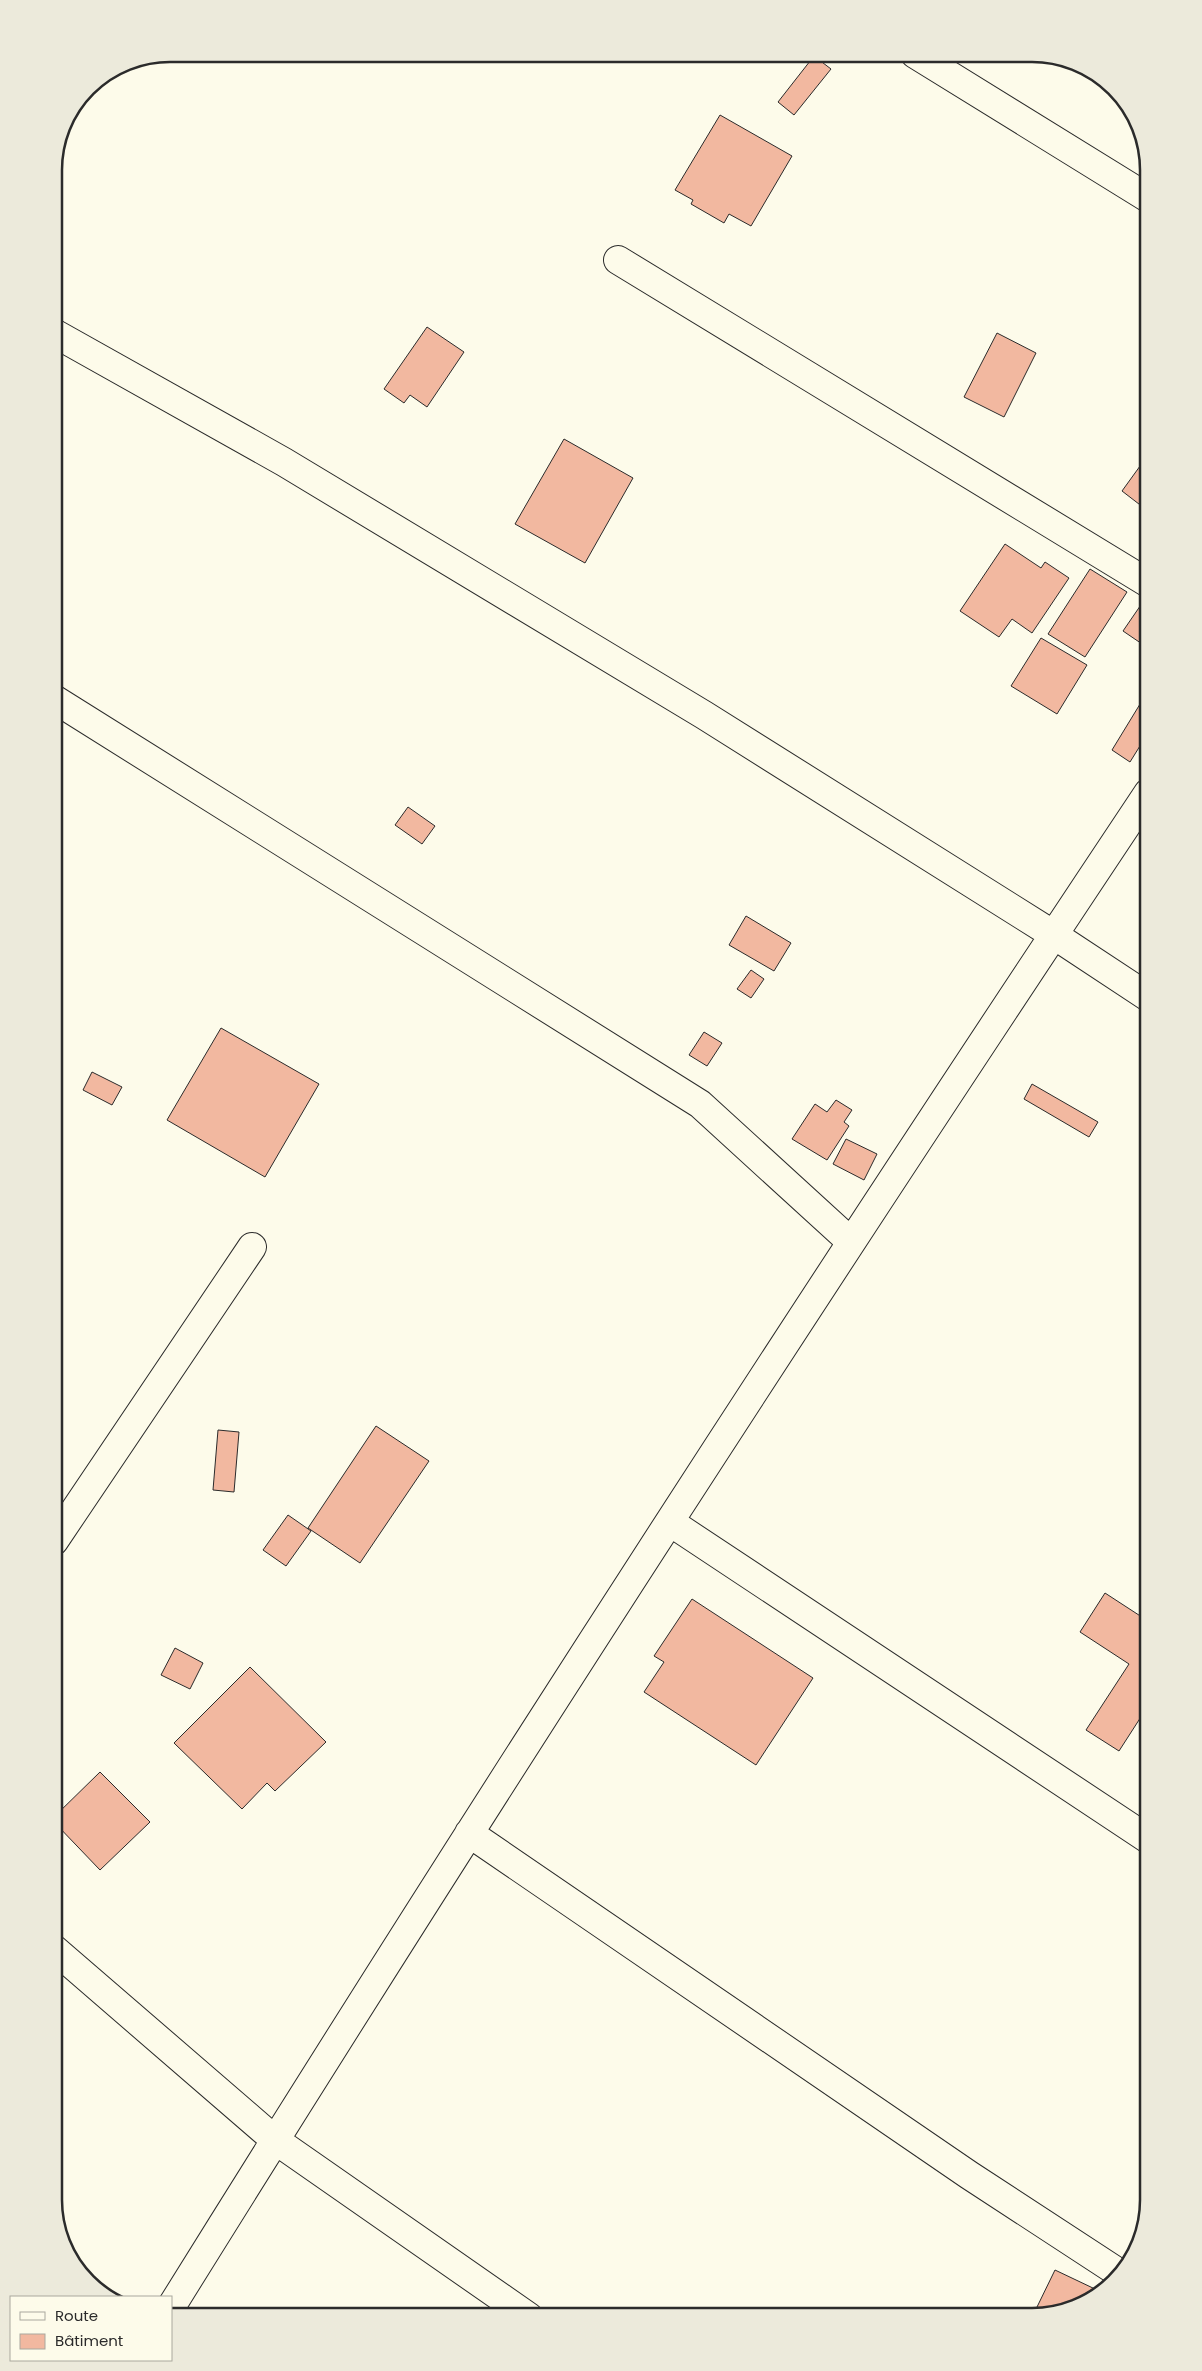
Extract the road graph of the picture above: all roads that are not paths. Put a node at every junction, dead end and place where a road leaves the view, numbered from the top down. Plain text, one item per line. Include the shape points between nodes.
1 (930, 63) edge
2 (1140, 193) edge
3 (618, 260) dead end
4 (63, 338) edge
5 (1140, 578) edge
6 (63, 705) edge
7 (1140, 805) edge
8 (1054, 935) junction
9 (1140, 992) edge
10 (850, 1241) junction
11 (252, 1247) dead end
12 (670, 1522) junction
13 (63, 1528) edge
14 (469, 1833) junction
15 (1140, 1834) edge
16 (63, 1957) edge
17 (275, 2140) junction
18 (1114, 2270) edge
19 (172, 2305) edge
20 (516, 2308) edge

1 - 2 street
3 - 5 street
4 - 8 street via 284,462 696,710
6 - 10 street via 700,1104
7 - 8 street
8 - 9 street
8 - 10 street
10 - 12 street
11 - 13 street
12 - 14 street
12 - 15 street
14 - 17 street
14 - 18 street via 969,2175
16 - 17 street
17 - 19 street
17 - 20 street

